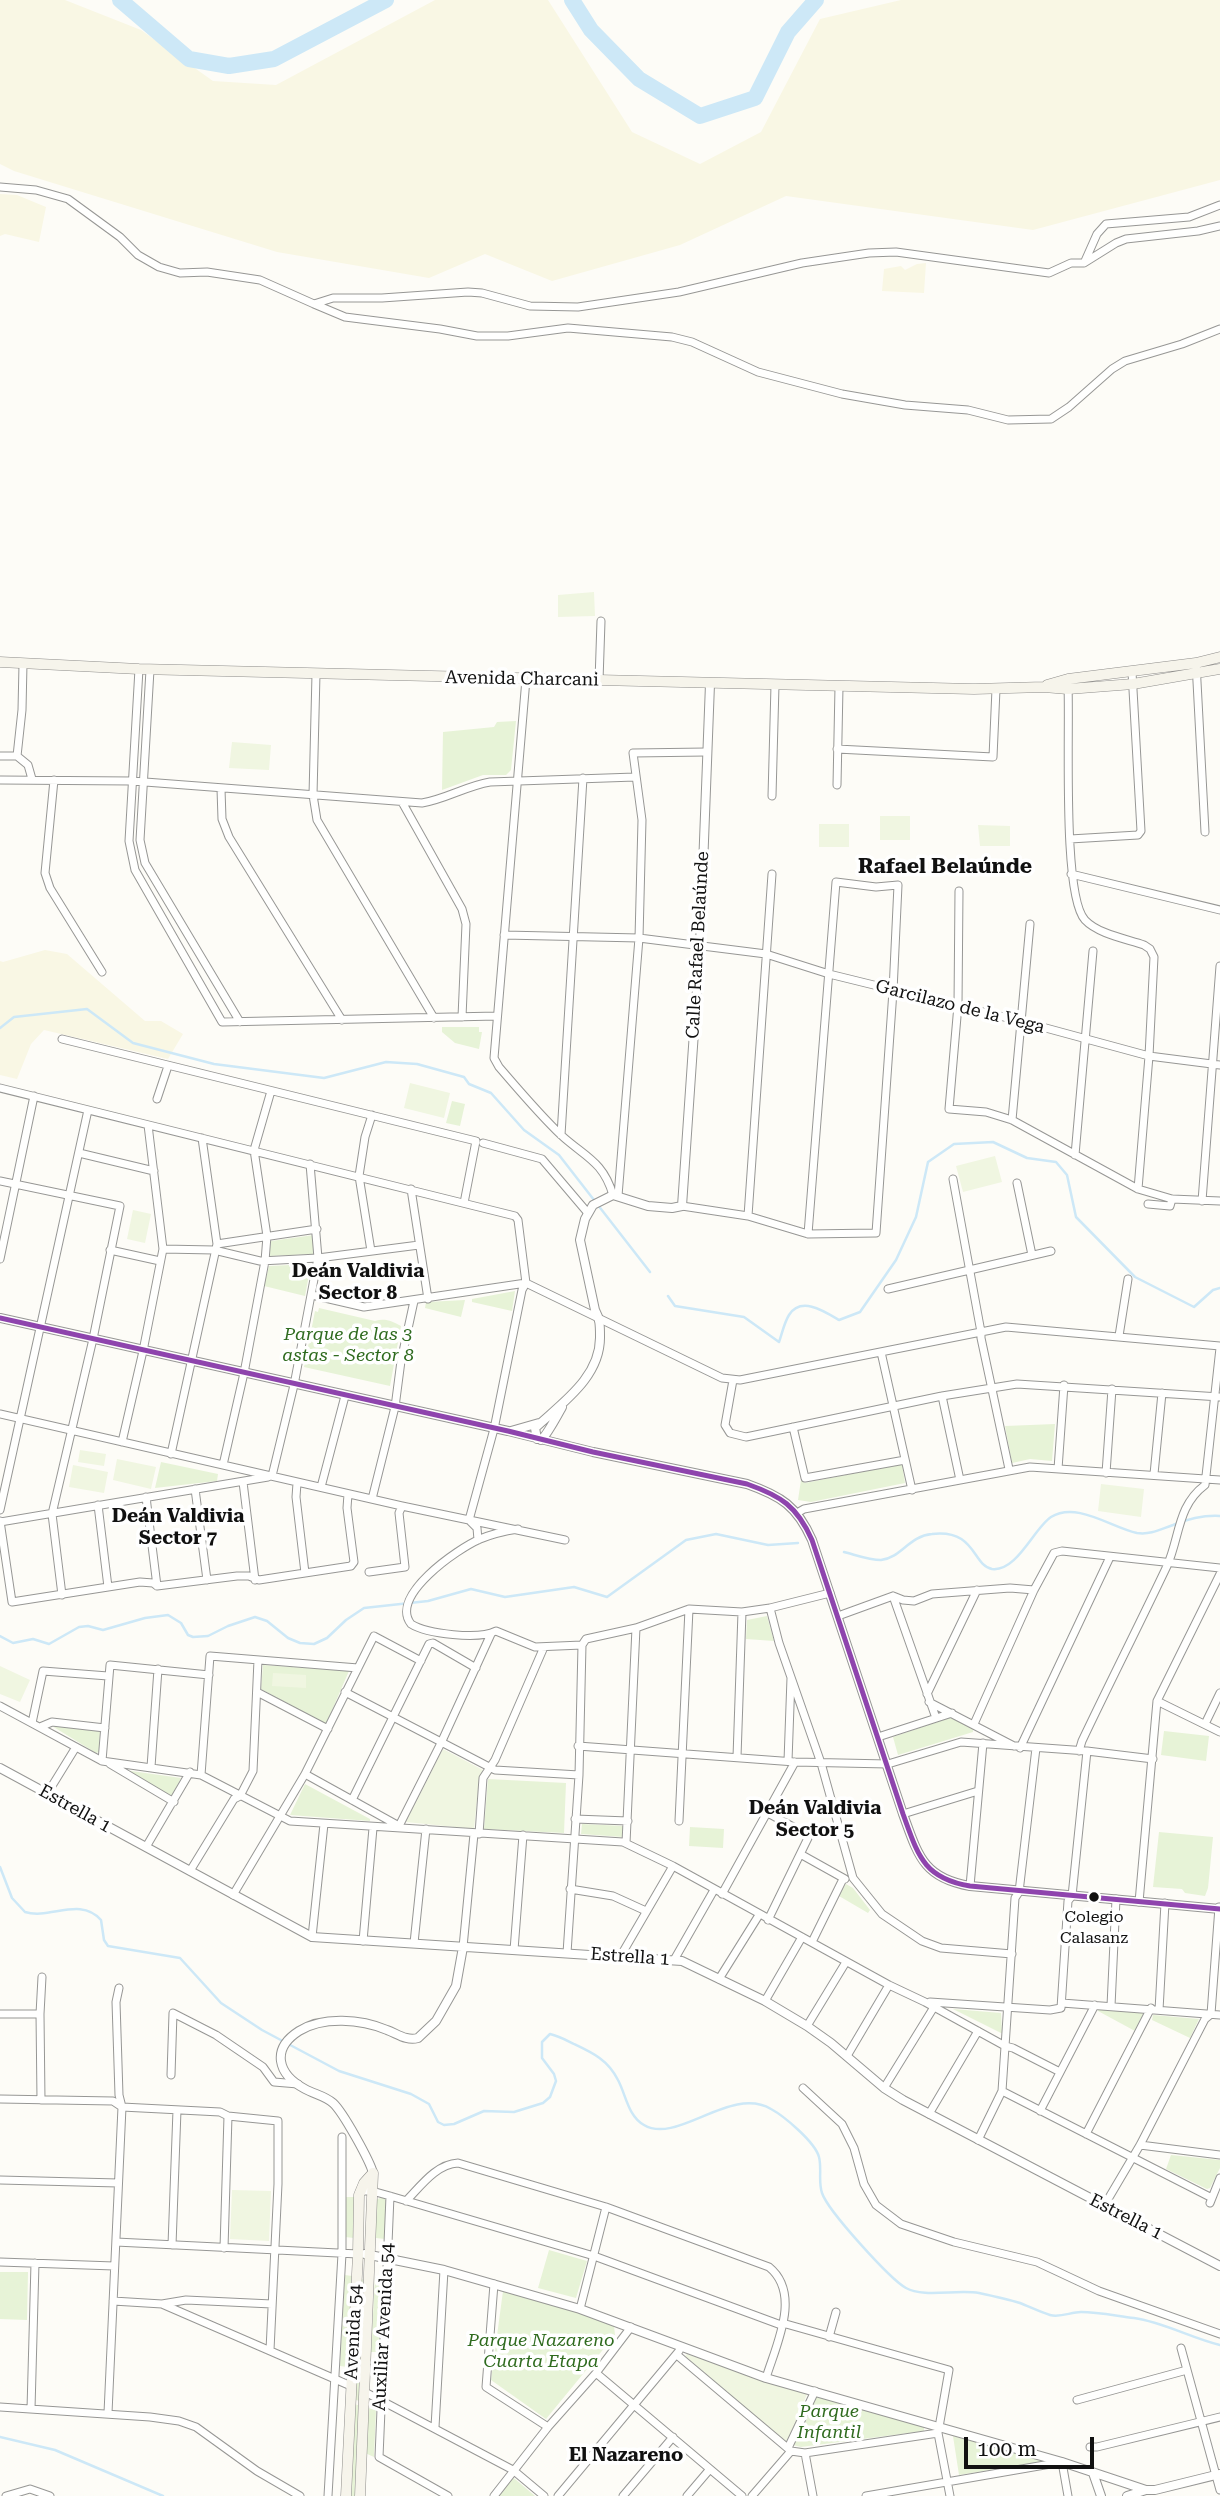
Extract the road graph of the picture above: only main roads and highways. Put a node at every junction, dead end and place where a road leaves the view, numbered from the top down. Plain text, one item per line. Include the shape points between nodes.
1 (1220, 657) edge
2 (0, 662) edge
3 (1220, 669) edge
4 (1068, 684) junction
5 (346, 2496) edge
6 (360, 2496) edge

1 - 4 main road, Avenida Charcani
2 - 4 main road, Avenida Charcani via 145,670 839,687 996,689
3 - 4 main road, Avenida Charcani via 1133,684
5 - 6 main road, Avenida 54 via 359,2195 373,2173

